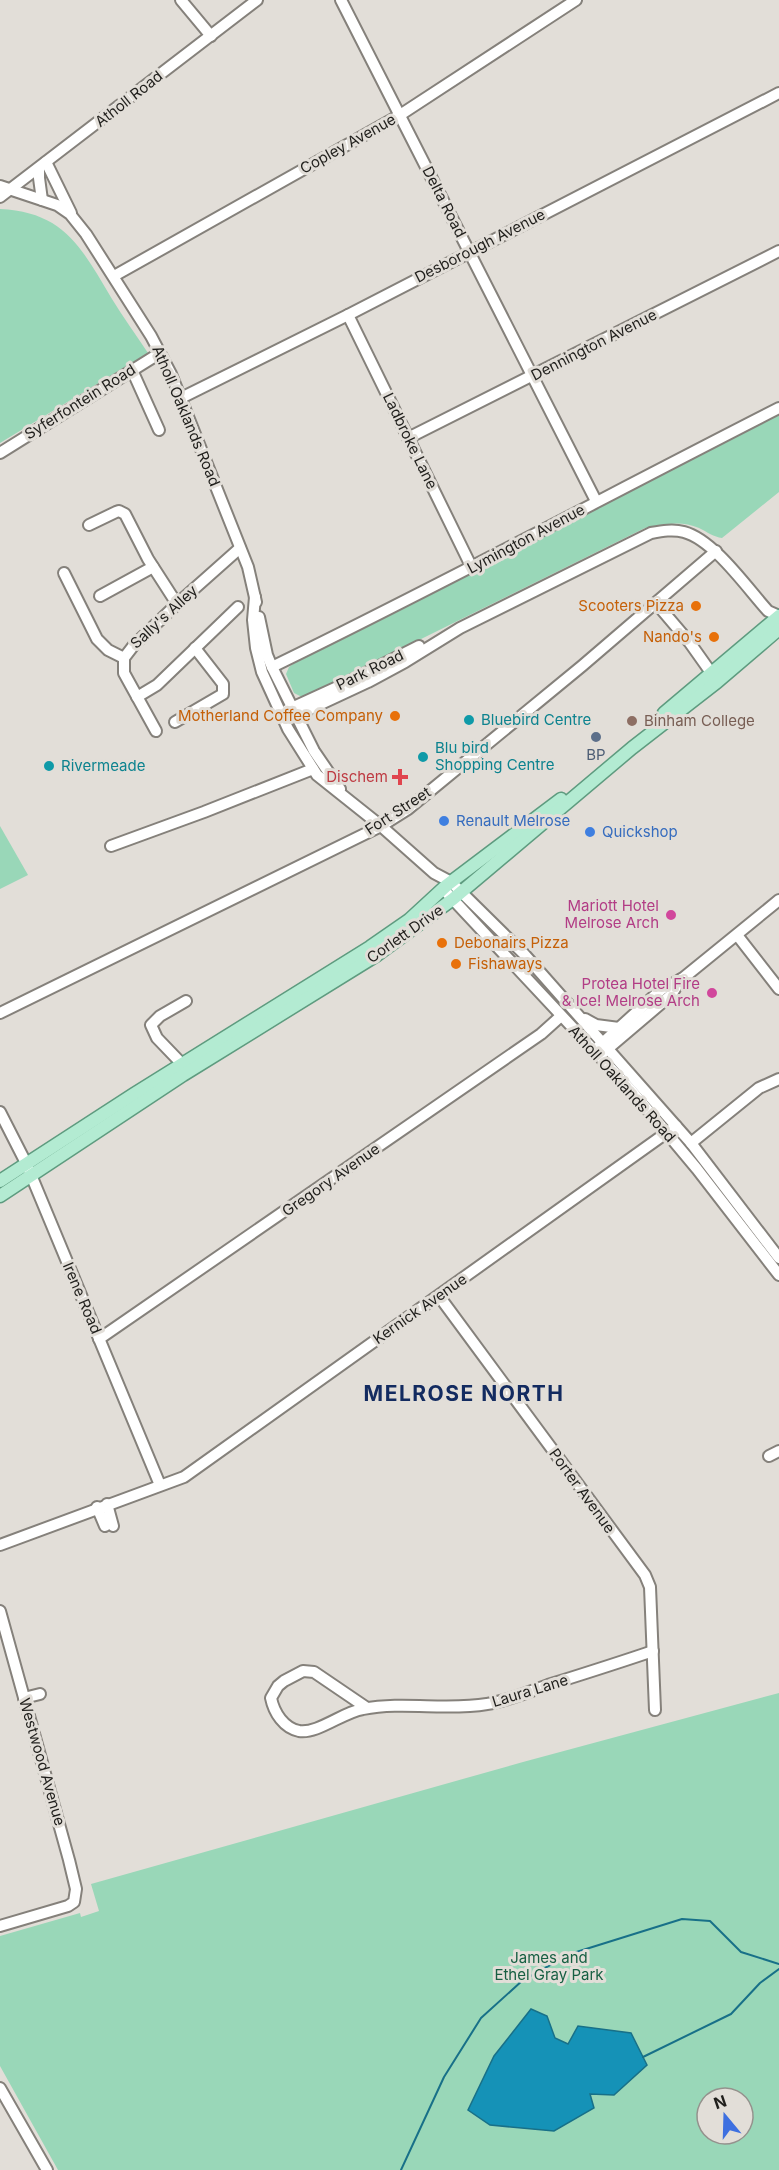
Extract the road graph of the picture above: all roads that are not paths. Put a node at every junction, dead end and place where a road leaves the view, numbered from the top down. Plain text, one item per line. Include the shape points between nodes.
1 (181, 0) edge
2 (257, 0) edge
3 (341, 0) edge
4 (576, 0) edge
5 (211, 36) junction
6 (779, 93) edge
7 (400, 115) junction
8 (43, 165) junction
9 (5, 188) edge
10 (0, 197) edge
11 (42, 200) junction
12 (73, 217) junction
13 (779, 251) edge
14 (469, 252) junction
15 (114, 276) junction
16 (348, 315) junction
17 (160, 353) junction
18 (132, 370) junction
19 (532, 377) junction
20 (180, 398) junction
21 (779, 408) edge
22 (159, 430) dead end
23 (408, 438) junction
24 (0, 453) edge
25 (596, 501) junction
26 (89, 525) dead end
27 (240, 548) junction
28 (716, 551) junction
29 (153, 567) junction
30 (472, 568) junction
31 (64, 573) dead end
32 (100, 596) dead end
33 (255, 597) junction
34 (656, 603) junction
35 (177, 604) junction
36 (238, 607) dead end
37 (776, 623) edge
38 (195, 648) junction
39 (124, 658) junction
40 (272, 667) junction
41 (712, 674) junction
42 (137, 697) junction
43 (295, 711) junction
44 (282, 717) junction
45 (175, 722) dead end
46 (156, 731) dead end
47 (313, 769) junction
48 (345, 796) junction
49 (381, 826) junction
50 (111, 846) dead end
51 (447, 885) junction
52 (457, 896) junction
53 (779, 900) edge
54 (737, 935) junction
55 (524, 954) junction
56 (529, 980) junction
57 (779, 989) edge
58 (186, 1001) dead end
59 (0, 1012) edge
60 (578, 1013) junction
61 (561, 1016) junction
62 (621, 1032) junction
63 (605, 1046) junction
64 (596, 1054) junction
65 (182, 1064) junction
66 (621, 1064) junction
67 (779, 1079) edge
68 (0, 1112) edge
69 (672, 1130) junction
70 (691, 1143) junction
71 (26, 1163) junction
72 (31, 1176) junction
73 (0, 1181) edge
74 (0, 1196) edge
75 (779, 1258) edge
76 (779, 1275) edge
77 (439, 1296) junction
78 (99, 1339) junction
79 (160, 1485) junction
80 (102, 1506) junction
81 (109, 1526) dead end
82 (0, 1545) edge
83 (0, 1611) edge
84 (653, 1651) junction
85 (40, 1694) dead end
86 (24, 1698) junction
87 (367, 1708) junction
88 (655, 1710) dead end
89 (0, 1926) edge
90 (0, 2088) edge
91 (47, 2170) edge

1 - 5 street
2 - 5 street, Atholl Road
3 - 7 street, Delta Road
4 - 7 street, Copley Avenue
5 - 8 street, Atholl Road
6 - 14 street, Desborough Avenue
7 - 14 street, Delta Road
7 - 15 street, Copley Avenue
8 - 9 street, Atholl Road
8 - 11 street via 39,178
8 - 12 street, Atholl Oaklands Road
9 - 10 street, Atholl Road
9 - 11 street, Atholl Oaklands Road
11 - 12 street, Atholl Oaklands Road via 62,207
12 - 15 street, Atholl Oaklands Road
13 - 19 street, Dennington Avenue
14 - 16 street, Desborough Avenue
14 - 19 street, Delta Road
15 - 17 street, Atholl Oaklands Road
16 - 20 street, Desborough Avenue
16 - 23 street, Ladbroke Lane
17 - 18 street, Syferfontein Road
17 - 20 street, Atholl Oaklands Road
18 - 22 street
18 - 24 street, Syferfontein Road
19 - 23 street, Dennington Avenue
19 - 25 street, Delta Road
20 - 27 street, Atholl Oaklands Road
21 - 25 street, Lymington Avenue
23 - 30 street, Ladbroke Lane
25 - 30 street, Lymington Avenue
26 - 29 street via 123,512
27 - 33 street, Atholl Oaklands Road
27 - 35 street, Sally's Alley
28 - 34 street, Fort Street
28 - 37 street, Park Road
28 - 43 street, Park Road via 688,534 669,530 651,533
29 - 32 street
29 - 35 street
30 - 40 street, Lymington Avenue
31 - 39 street via 97,639
33 - 40 street, Atholl Oaklands Road
33 - 44 street, Atholl Oaklands Road via 253,620 258,658
34 - 41 street
34 - 49 street, Fort Street via 448,777
35 - 39 street, Sally's Alley
36 - 38 street
37 - 41 main road, Corlett Drive
37 - 52 main road, Corlett Drive
38 - 42 street via 157,685
38 - 45 street via 223,684 223,694
39 - 42 street, Sally's Alley via 124,673
40 - 43 street, Atholl Oaklands Road
41 - 51 main road, Corlett Drive via 563,797
42 - 46 street, Sally's Alley
43 - 44 street, Park Road
43 - 48 street, Atholl Oaklands Road via 314,751
44 - 47 street, Atholl Oaklands Road
47 - 48 street, Atholl Oaklands Road
47 - 50 street
48 - 49 street, Atholl Oaklands Road
49 - 51 street, Atholl Oaklands Road
49 - 59 street, Fort Street
51 - 52 street, Atholl Oaklands Road
51 - 65 main road, Corlett Drive via 409,920 370,947
52 - 55 street, Atholl Oaklands Road
52 - 56 street, Atholl Oaklands Road
52 - 72 main road, Corlett Drive via 377,955 183,1075
53 - 54 street
54 - 57 street
54 - 62 street via 682,979 662,988
55 - 56 street
55 - 60 street, Atholl Oaklands Road
56 - 61 street, Atholl Oaklands Road
58 - 65 street via 151,1025 157,1038
60 - 62 street via 596,1025
60 - 63 street, Atholl Oaklands Road
61 - 64 street, Atholl Oaklands Road
61 - 78 street, Gregory Avenue via 541,1034
62 - 63 street
62 - 66 street
63 - 64 street
63 - 66 street, Atholl Oaklands Road
64 - 69 street, Atholl Oaklands Road
65 - 71 main road, Corlett Drive
66 - 69 street, Atholl Oaklands Road
67 - 70 street via 759,1088
68 - 71 street, Irene Road
69 - 70 street, Atholl Oaklands Road
69 - 76 street, Atholl Oaklands Road via 697,1169
69 - 77 street, Kernick Avenue
70 - 75 street, Atholl Oaklands Road
71 - 72 street, Irene Road
71 - 73 main road, Corlett Drive
72 - 74 main road, Corlett Drive
72 - 78 street, Irene Road
77 - 79 street, Kernick Avenue via 194,1470
77 - 84 street, Porter Avenue via 645,1575 650,1587
78 - 79 street, Irene Road
79 - 80 street, Kernick Avenue
80 - 81 street
80 - 82 street, Kernick Avenue
83 - 86 street, Westwood Avenue
84 - 87 street, Laura Lane via 497,1702
84 - 88 street, Porter Avenue
85 - 86 street
86 - 89 street, Westwood Avenue via 76,1894 74,1902 64,1907
87 - 87 street, Laura Lane via 351,1711 310,1731 299,1731 282,1720 271,1698 284,1681 303,1671 314,1672
90 - 91 street

